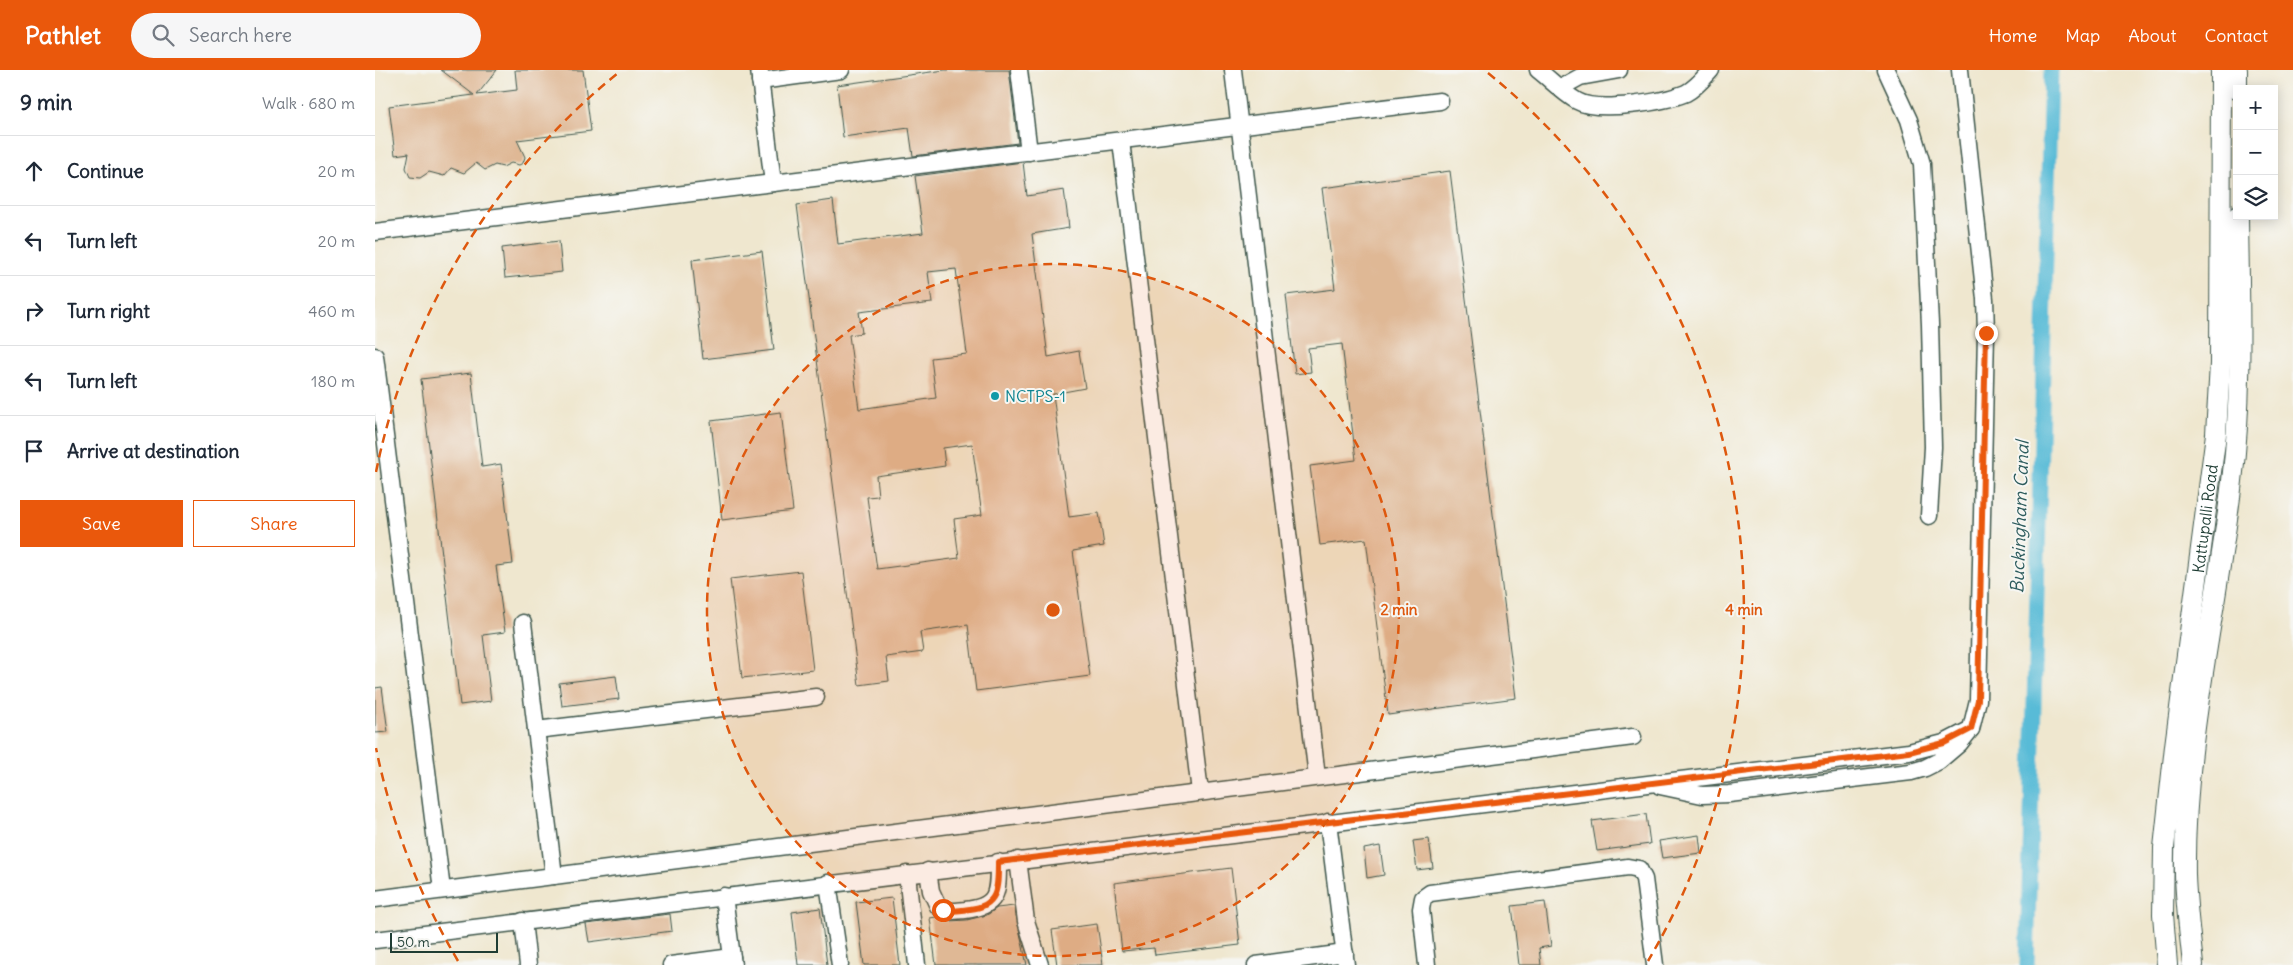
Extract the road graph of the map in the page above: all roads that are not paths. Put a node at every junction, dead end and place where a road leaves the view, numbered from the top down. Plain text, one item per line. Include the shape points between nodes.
1 (841, 70) edge
2 (1019, 70) edge
3 (1233, 70) edge
4 (1539, 70) edge
5 (1619, 70) edge
6 (1711, 70) edge
7 (1886, 70) edge
8 (1960, 70) edge
9 (2221, 70) edge
10 (2237, 70) edge
11 (1599, 71) edge
12 (759, 76) edge
13 (2237, 85) edge
14 (1560, 88) junction
15 (1440, 101) dead end
16 (1240, 126) junction
17 (1121, 141) junction
18 (1029, 152) junction
19 (773, 183) junction
20 (2238, 220) edge
21 (375, 232) edge
22 (375, 356) edge
23 (1929, 516) dead end
24 (523, 623) dead end
25 (817, 696) dead end
26 (536, 730) junction
27 (1633, 737) dead end
28 (1317, 777) junction
29 (1200, 792) junction
30 (1328, 822) junction
31 (1018, 860) junction
32 (998, 862) junction
33 (927, 871) junction
34 (907, 874) junction
35 (554, 876) junction
36 (829, 884) junction
37 (442, 890) junction
38 (725, 896) junction
39 (375, 899) edge
40 (523, 921) junction
41 (375, 940) edge
42 (1345, 959) edge
43 (732, 961) edge
44 (528, 965) edge
45 (671, 965) edge
46 (840, 965) edge
47 (917, 965) edge
48 (1040, 965) edge
49 (1256, 965) edge
50 (1427, 965) edge
51 (1655, 965) edge
52 (2167, 965) edge
53 (2193, 965) edge

1 - 12 lane
2 - 18 lane
3 - 16 lane
4 - 14 lane
5 - 11 lane
6 - 14 lane via 1703,80 1680,95 1624,105 1592,106 1578,102
7 - 23 lane via 1909,120 1922,164 1933,447
8 - 30 lane via 1984,284 1986,333 1978,700 1971,729 1944,743 1909,752
9 - 52 main road, Kattupalli Road via 2217,424 2164,848 2163,914
10 - 13 main road
11 - 14 lane
12 - 19 lane
15 - 16 lane
16 - 17 lane
16 - 28 lane
17 - 18 lane
17 - 29 lane
18 - 19 lane
19 - 21 lane
20 - 53 main road, Kattupalli Road via 2240,357 2236,445 2187,806 2185,875
22 - 37 lane
24 - 26 lane
25 - 26 lane
26 - 35 lane
27 - 28 lane
28 - 29 lane
29 - 35 lane
30 - 31 lane
30 - 42 lane
31 - 32 lane
31 - 48 lane via 1026,921
32 - 33 lane
32 - 33 lane via 998,881 989,904 983,908 952,912 938,906
33 - 34 lane
34 - 36 lane
34 - 47 lane
35 - 37 lane
36 - 38 lane
36 - 46 lane
37 - 39 lane
38 - 40 lane
38 - 43 lane
40 - 41 lane
40 - 44 lane
42 - 49 lane
43 - 45 lane
50 - 51 lane via 1421,909 1423,898 1430,893 1628,867 1639,869 1644,879

